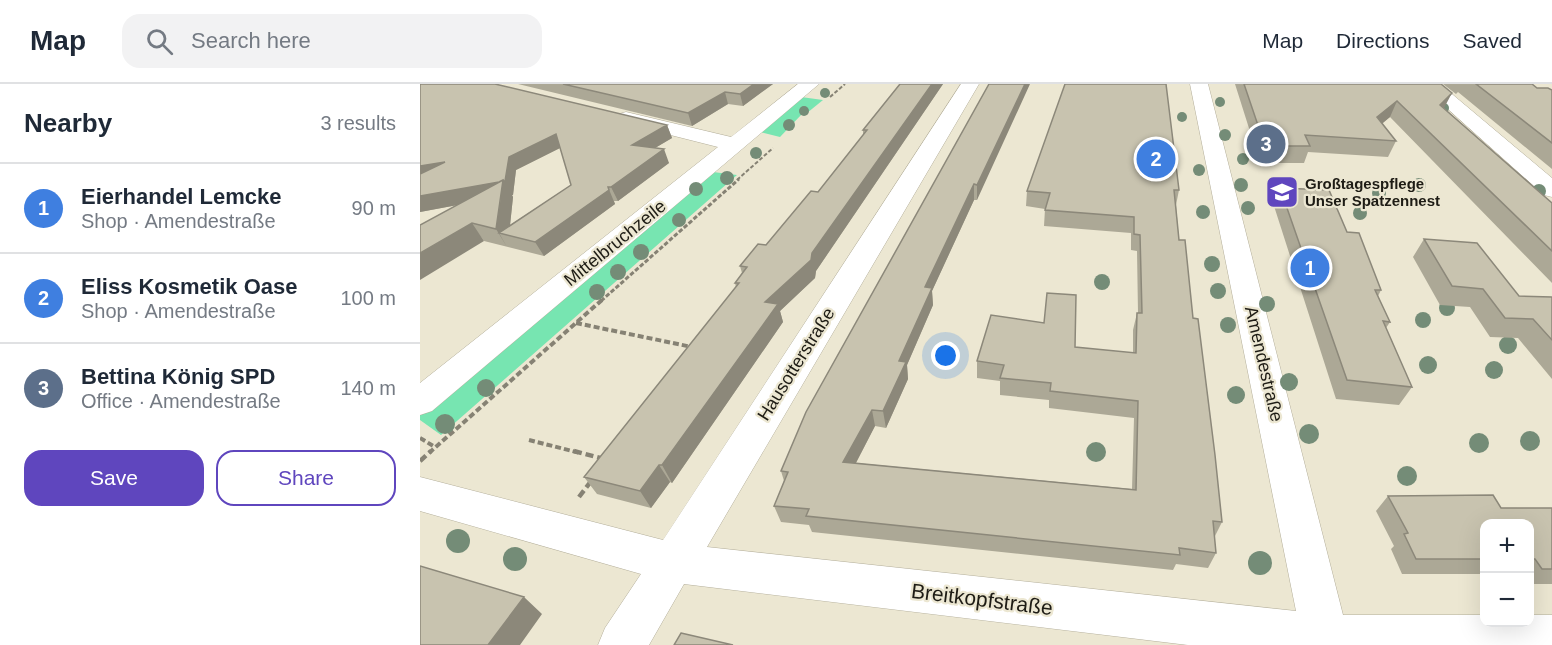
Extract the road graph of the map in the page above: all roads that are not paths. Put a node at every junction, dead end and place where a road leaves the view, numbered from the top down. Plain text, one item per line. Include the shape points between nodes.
1 (810, 84) edge
2 (970, 84) edge
3 (1200, 84) edge
4 (1429, 84) edge
5 (610, 114) edge
6 (735, 145) junction
7 (1552, 190) edge
8 (420, 402) edge
9 (420, 494) edge
10 (673, 563) junction
11 (1552, 639) edge
12 (1326, 641) edge
13 (622, 645) edge

1 - 6 street, Mittelbruchzeile
2 - 10 street, Hausotterstraße
3 - 12 street, Amendestraße
4 - 7 street
5 - 6 street
6 - 8 street, Mittelbruchzeile
9 - 10 street, Breitkopfstraße
10 - 12 street, Breitkopfstraße
10 - 13 street, Hausotterstraße
11 - 12 street, Breitkopfstraße

